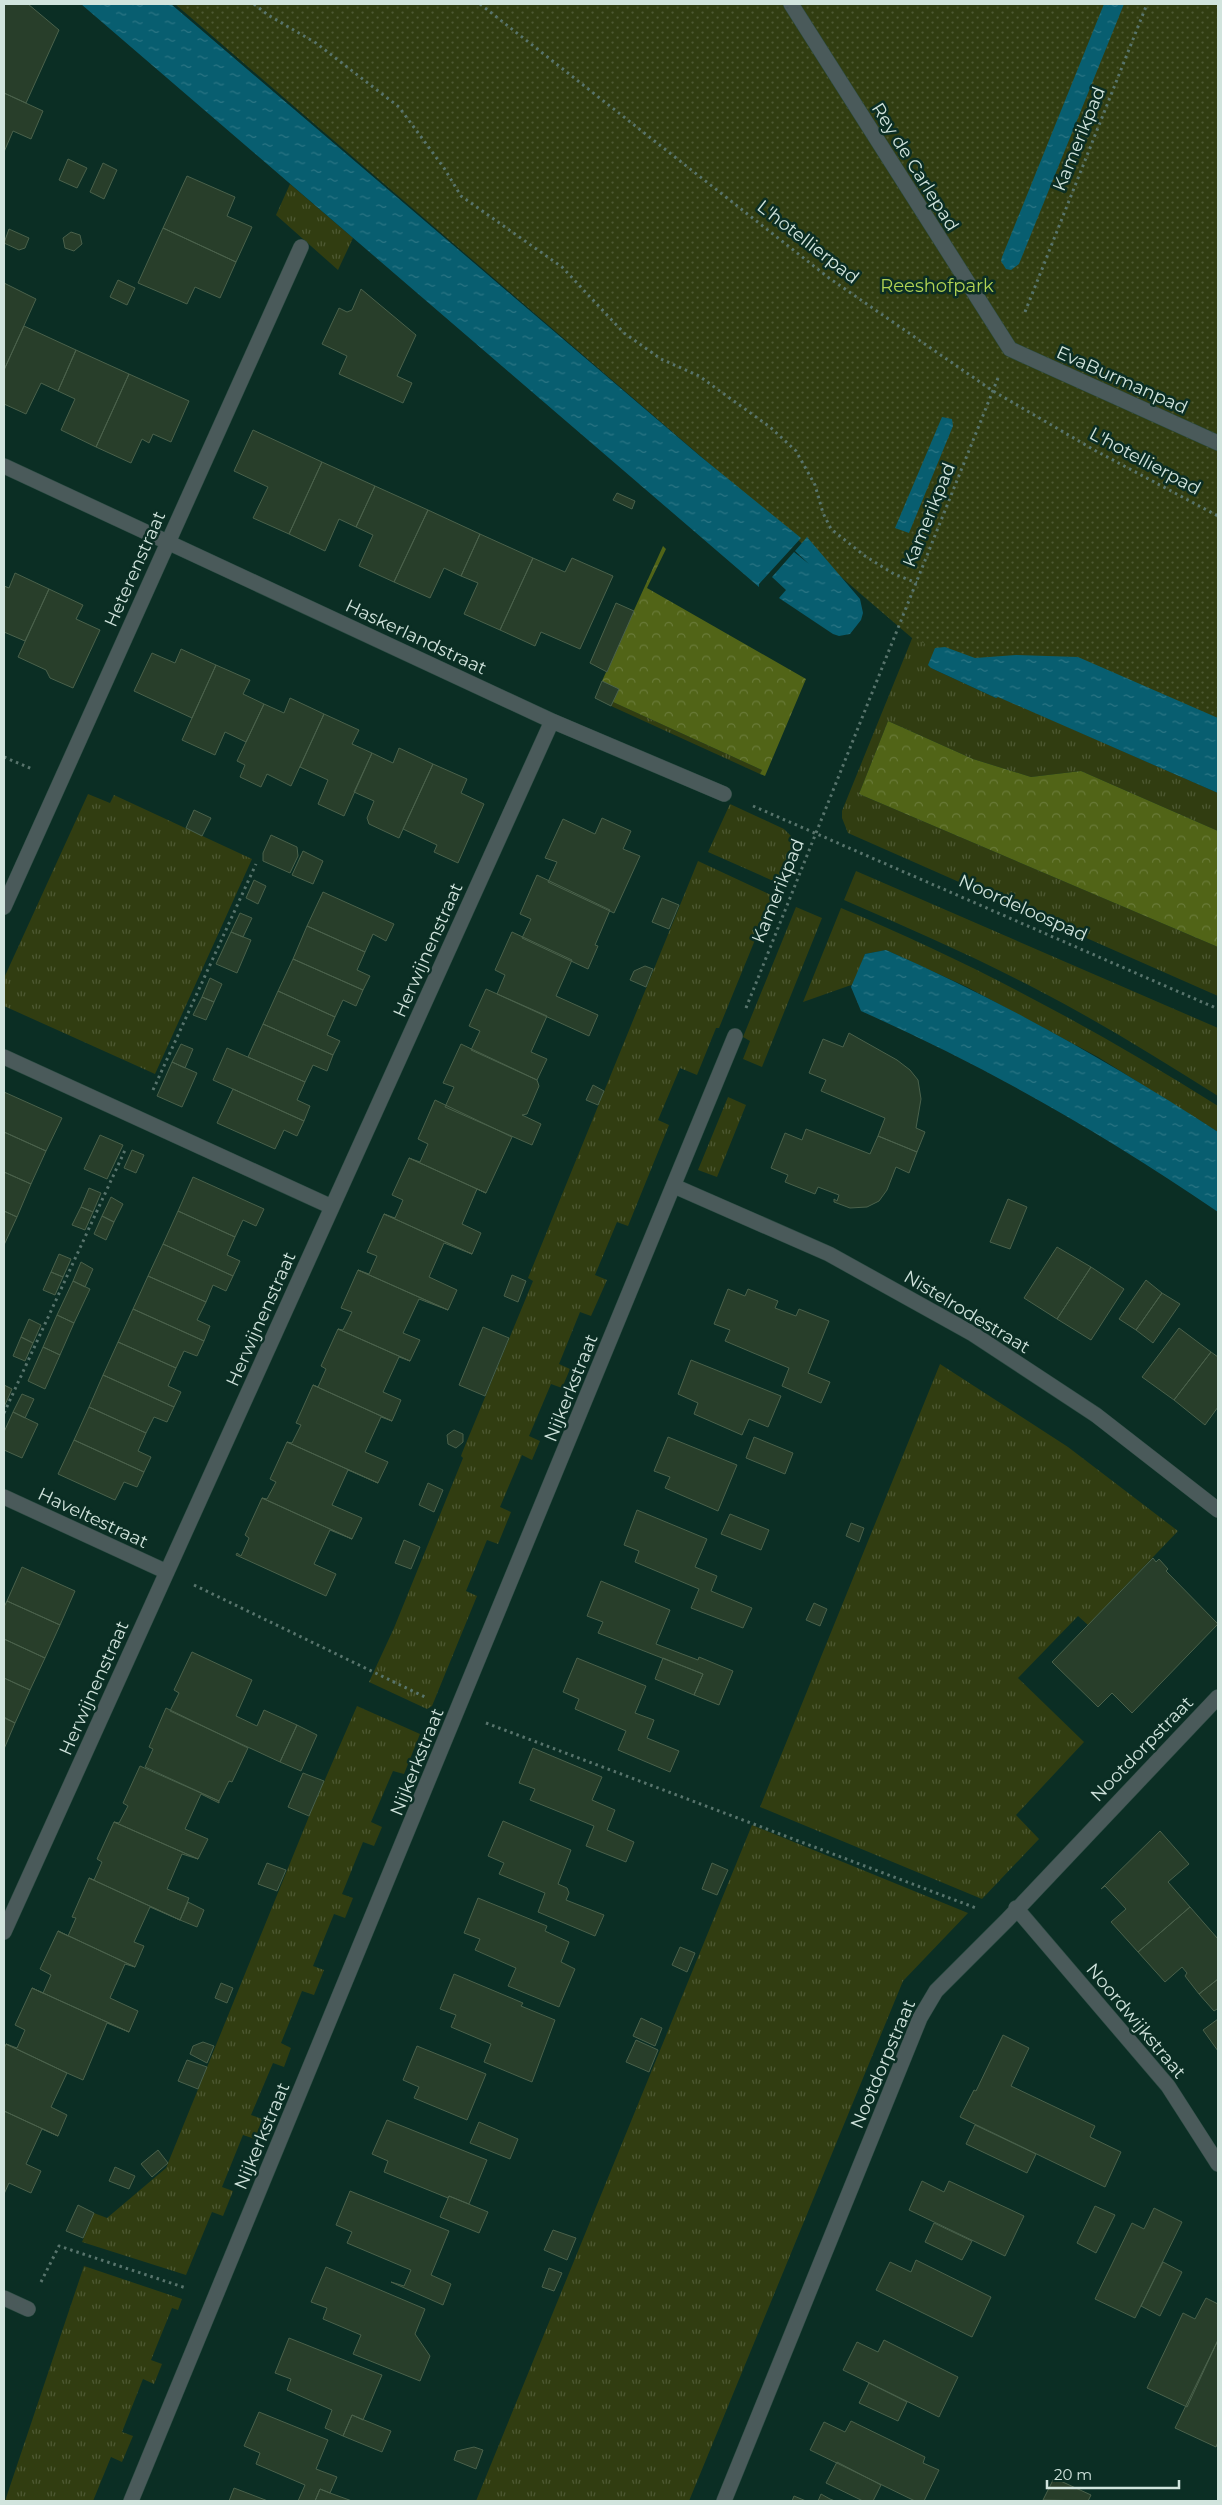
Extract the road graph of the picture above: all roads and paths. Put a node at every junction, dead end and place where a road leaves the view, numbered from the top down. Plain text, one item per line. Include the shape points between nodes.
1 (254, 4) edge
2 (480, 4) edge
3 (791, 4) edge
4 (1148, 4) edge
5 (301, 247) dead end
6 (1010, 349) junction
7 (993, 391) junction
8 (1218, 443) edge
9 (4, 466) edge
10 (1218, 516) edge
11 (168, 543) junction
12 (917, 583) junction
13 (552, 721) junction
14 (724, 794) joint
15 (816, 833) junction
16 (4, 907) edge
17 (1218, 1008) edge
18 (735, 1036) joint
19 (4, 1057) edge
20 (674, 1186) junction
21 (332, 1207) junction
22 (4, 1497) edge
23 (1218, 1510) edge
24 (167, 1572) junction
25 (1218, 1697) edge
26 (458, 1712) junction
27 (1011, 1914) junction
28 (4, 1932) edge
29 (1218, 2164) edge
30 (215, 2297) junction
31 (4, 2298) edge
32 (28, 2309) joint
33 (131, 2501) edge
34 (724, 2501) edge

1 - 12 path via 316,43 399,107 462,196 562,267 624,333 661,359 699,376 770,427 796,451 815,485 831,528 865,556 894,574
2 - 7 path, L'hotellierpad via 829,278
3 - 6 street, Rey de Carlepad
4 - 6 path, Kamerikpad
5 - 11 street, Heterenstraat
6 - 7 path, Kamerikpad
6 - 8 street, EvaBurmanpad
7 - 10 path, L'hotellierpad
7 - 12 path, Kamerikpad
9 - 11 street, Haskerlandstraat
11 - 13 street, Haskerlandstraat
11 - 16 street, Heterenstraat
12 - 15 path, Kamerikpad
13 - 14 street, Haskerlandstraat
13 - 21 street, Herwijnenstraat
14 - 15 path
15 - 17 path, Noordeloospad
15 - 18 path, Kamerikpad
18 - 20 street, Nijkerkstraat
19 - 21 street
20 - 23 street, Nistelrodestraat via 829,1254 973,1334 1096,1415
20 - 26 street, Nijkerkstraat
21 - 24 street, Herwijnenstraat
22 - 24 street, Haveltestraat
24 - 26 path
24 - 28 street, Herwijnenstraat
25 - 27 street, Nootdorpstraat
26 - 27 path
26 - 30 street, Nijkerkstraat
27 - 29 street, Noordwijkstraat via 1168,2086
27 - 34 street, Nootdorpstraat via 936,1991 920,2018
30 - 32 path via 59,2246
30 - 33 street, Nijkerkstraat
31 - 32 street

